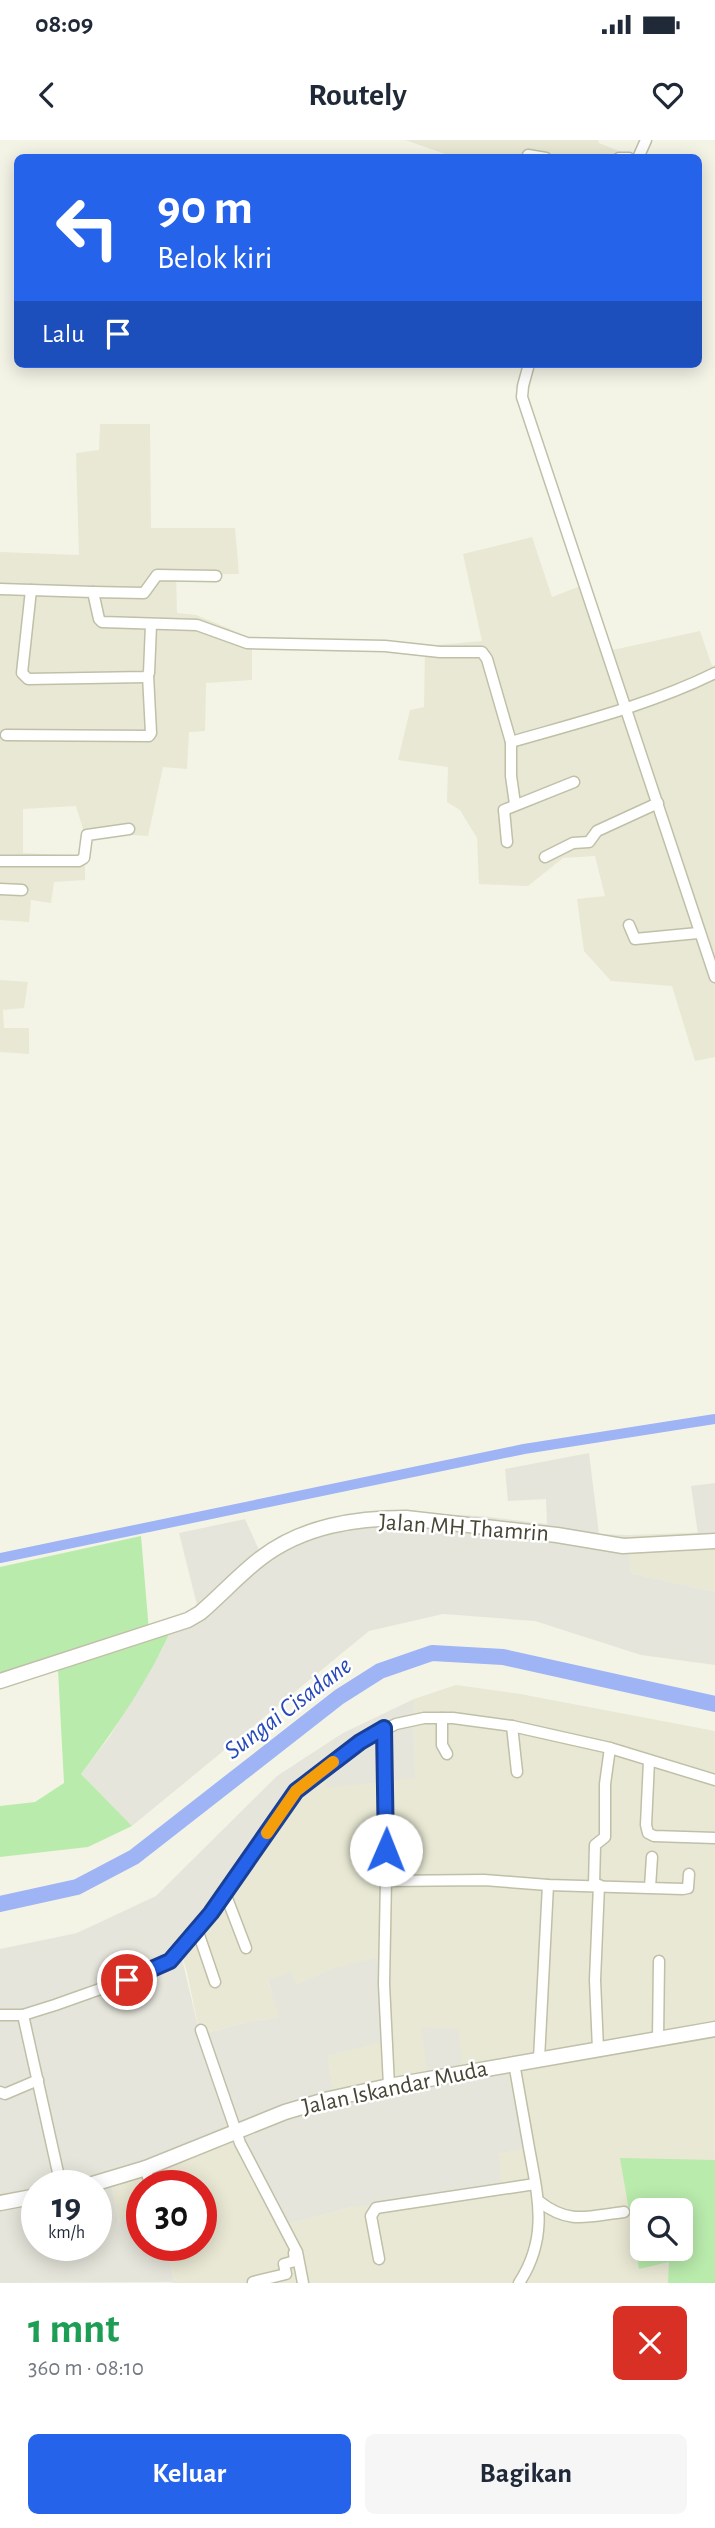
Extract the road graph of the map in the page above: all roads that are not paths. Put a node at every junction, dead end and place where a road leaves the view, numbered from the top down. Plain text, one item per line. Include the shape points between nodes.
1 (528, 368) edge
2 (216, 576) dead end
3 (0, 589) edge
4 (31, 590) junction
5 (93, 592) junction
6 (151, 625) junction
7 (715, 673) edge
8 (148, 676) junction
9 (625, 708) junction
10 (6, 735) dead end
11 (510, 743) junction
12 (574, 782) dead end
13 (658, 803) junction
14 (515, 804) junction
15 (129, 829) dead end
16 (507, 842) dead end
17 (545, 857) dead end
18 (0, 861) edge
19 (0, 889) edge
20 (22, 890) dead end
21 (629, 925) dead end
22 (698, 933) junction
23 (712, 963) edge
24 (715, 977) edge
25 (715, 1541) edge
26 (0, 1681) edge
27 (442, 1718) junction
28 (512, 1726) junction
29 (384, 1728) junction
30 (610, 1748) junction
31 (447, 1754) dead end
32 (649, 1760) junction
33 (517, 1772) dead end
34 (715, 1780) edge
35 (715, 1838) edge
36 (652, 1857) dead end
37 (689, 1874) dead end
38 (385, 1881) junction
39 (548, 1885) junction
40 (597, 1885) junction
41 (650, 1887) junction
42 (225, 1892) junction
43 (198, 1931) junction
44 (246, 1948) dead end
45 (659, 1961) dead end
46 (215, 1982) dead end
47 (0, 2015) edge
48 (23, 2015) junction
49 (715, 2029) edge
50 (201, 2030) dead end
51 (658, 2039) junction
52 (598, 2049) junction
53 (539, 2059) junction
54 (514, 2063) junction
55 (38, 2080) junction
56 (389, 2086) junction
57 (0, 2092) edge
58 (231, 2134) junction
59 (146, 2168) joint
60 (58, 2170) edge
61 (112, 2178) edge
62 (535, 2184) junction
63 (21, 2199) edge
64 (540, 2202) junction
65 (0, 2203) edge
66 (624, 2212) dead end
67 (296, 2253) junction
68 (379, 2259) dead end
69 (253, 2282) edge
70 (303, 2283) edge
71 (519, 2283) edge

1 - 9 street via 522,397
2 - 5 street via 157,575 144,593
3 - 4 street
4 - 5 street
4 - 8 street via 24,677
5 - 6 street via 102,622
6 - 8 street
6 - 11 street via 197,625 247,643 485,653
7 - 9 street
8 - 10 street via 149,736
9 - 11 street
9 - 13 street
11 - 14 street
12 - 14 street
13 - 17 street via 597,831 589,842 573,843
13 - 22 street
14 - 16 street via 503,811
15 - 18 street via 87,835 84,858 79,861
19 - 20 street
21 - 22 street via 635,939
22 - 23 street
23 - 24 street
25 - 26 street, Jalan MH Thamrin via 622,1546 406,1518 339,1524 305,1533 261,1558 188,1620
27 - 28 street
27 - 29 street via 409,1720
27 - 31 street via 442,1745
28 - 30 street
28 - 33 street
29 - 38 street
29 - 42 street via 296,1791
30 - 32 street
30 - 40 street via 604,1839 595,1845
32 - 34 street
32 - 35 street via 648,1833
36 - 41 street
37 - 41 street via 687,1889
38 - 39 street
38 - 56 street
39 - 40 street
39 - 53 street
40 - 41 street
40 - 52 street
42 - 43 street
42 - 44 street
43 - 46 street
43 - 48 street via 166,1964
45 - 51 street
47 - 48 street
48 - 55 street
49 - 51 street, Jalan Iskandar Muda
50 - 58 street
51 - 52 street, Jalan Iskandar Muda
52 - 53 street, Jalan Iskandar Muda
53 - 54 street, Jalan Iskandar Muda
54 - 56 street, Jalan Iskandar Muda
54 - 62 street
55 - 57 street
55 - 60 street
56 - 58 street, Jalan Iskandar Muda via 334,2097
58 - 59 street, Jalan Iskandar Muda
58 - 67 street
59 - 61 street, Jalan Iskandar Muda
62 - 64 street
62 - 68 street via 376,2208 371,2216
63 - 65 street
64 - 66 street via 570,2218
64 - 71 street via 538,2236
67 - 69 street via 295,2262 284,2264 286,2274
67 - 70 street

